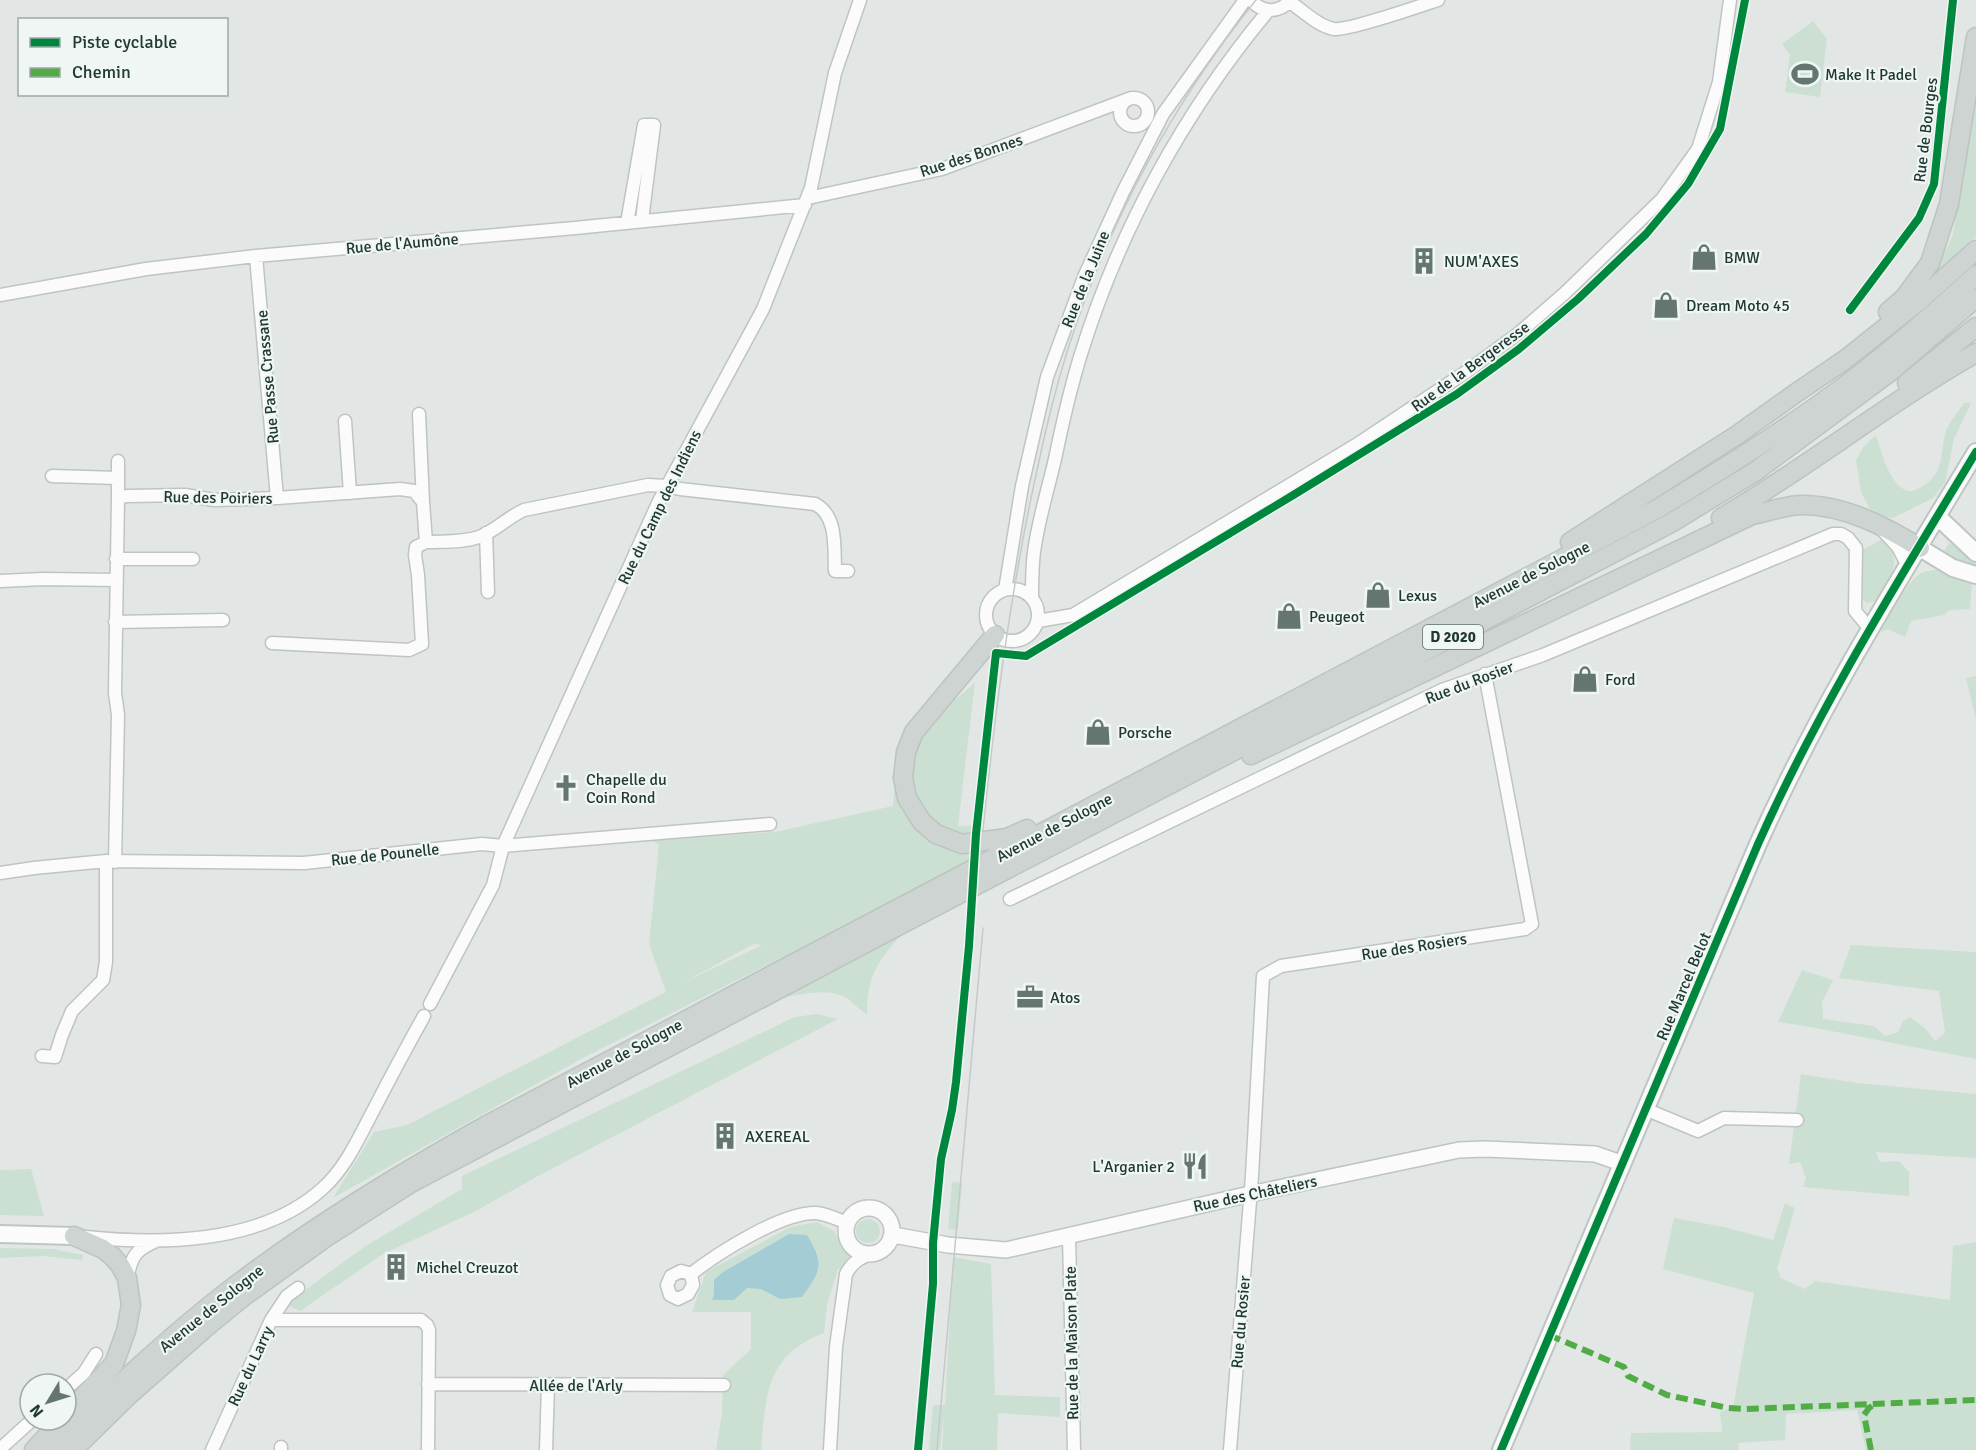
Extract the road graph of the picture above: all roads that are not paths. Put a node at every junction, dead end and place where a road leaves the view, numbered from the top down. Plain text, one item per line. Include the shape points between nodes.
1 (860, 0) edge
2 (1245, 0) edge
3 (1251, 0) edge
4 (1438, 0) edge
5 (1730, 0) edge
6 (1291, 1) edge
7 (1269, 10) junction
8 (1976, 37) edge
9 (1131, 98) dead end
10 (806, 201) junction
11 (642, 220) junction
12 (627, 223) junction
13 (1976, 250) edge
14 (256, 256) junction
15 (1976, 275) edge
16 (0, 295) edge
17 (1976, 298) edge
18 (1976, 327) edge
19 (1976, 353) edge
20 (1796, 393) junction
21 (419, 414) dead end
22 (345, 422) dead end
23 (1976, 452) edge
24 (118, 461) dead end
25 (1802, 467) junction
26 (52, 476) dead end
27 (118, 478) junction
28 (666, 486) junction
29 (350, 493) junction
30 (118, 498) junction
31 (277, 498) junction
32 (423, 502) junction
33 (1938, 517) junction
34 (1876, 523) junction
35 (486, 533) junction
36 (426, 542) junction
37 (1920, 548) junction
38 (1976, 553) edge
39 (116, 559) junction
40 (193, 559) dead end
41 (1908, 566) junction
42 (848, 571) dead end
43 (1976, 575) edge
44 (116, 580) junction
45 (0, 581) edge
46 (1005, 590) junction
47 (488, 592) dead end
48 (1032, 598) junction
49 (1577, 598) junction
50 (1473, 604) junction
51 (223, 620) dead end
52 (1038, 621) junction
53 (115, 622) junction
54 (1870, 629) junction
55 (995, 635) junction
56 (272, 643) dead end
57 (1485, 674) junction
58 (1256, 721) junction
59 (770, 824) dead end
60 (503, 846) junction
61 (111, 862) junction
62 (0, 873) edge
63 (1010, 899) dead end
64 (898, 926) junction
65 (430, 1004) dead end
66 (424, 1016) dead end
67 (42, 1056) dead end
68 (1645, 1109) junction
69 (1797, 1120) dead end
70 (1621, 1163) junction
71 (1250, 1194) junction
72 (847, 1223) junction
73 (0, 1234) edge
74 (74, 1236) junction
75 (1069, 1236) junction
76 (891, 1237) junction
77 (160, 1239) junction
78 (870, 1254) junction
79 (691, 1274) dead end
80 (127, 1278) junction
81 (298, 1288) dead end
82 (271, 1320) junction
83 (96, 1354) dead end
84 (78, 1378) edge
85 (428, 1384) junction
86 (548, 1385) junction
87 (724, 1386) dead end
88 (78, 1402) edge
89 (19, 1432) edge
90 (51, 1432) edge
91 (0, 1449) edge
92 (34, 1450) edge
93 (51, 1450) edge
94 (73, 1450) edge
95 (212, 1450) edge
96 (428, 1450) edge
97 (546, 1450) edge
98 (830, 1450) edge
99 (1074, 1450) edge
100 (1230, 1450) edge
101 (1501, 1450) edge

1 - 10 street, Rue du Camp des Indiens via 835,73
2 - 46 street, Rue de la Juine via 1163,114 1084,277 1047,377 1022,486
3 - 7 street
4 - 6 street via 1335,29 1318,22
5 - 52 street, Rue de la Bergeresse via 1719,82 1698,149 1662,199 1565,293 1475,365 1356,445 1073,615
6 - 7 street
7 - 48 street, Rue de la Juine via 1221,69 1177,139 1148,190 1102,295 1080,356 1061,430 1034,552
8 - 20 main road via 1949,204 1929,263 1904,298
9 - 10 street, Rue des Bonnes via 942,168
10 - 11 street, Rue de l'Aumône
10 - 28 street, Rue du Camp des Indiens via 763,309
11 - 12 street, Rue de l'Aumône
11 - 12 street via 654,125 644,124
12 - 14 street, Rue de l'Aumône
13 - 20 main road via 1846,359
14 - 16 street, Rue de l'Aumône via 146,269
14 - 31 street, Rue Passe Crassane
15 - 50 main road, Avenue de Sologne / D 2020 via 1850,382 1744,455 1657,509
17 - 64 main road, Avenue de Sologne / D 2020 via 1890,372 1756,471 1671,523
18 - 25 main road
19 - 25 main road via 1898,400
20 - 50 main road
21 - 32 street
22 - 29 street
23 - 33 main road, Rue Marcel Belot
24 - 27 street
25 - 49 main road via 1738,508
26 - 27 street
27 - 30 street
28 - 35 street via 648,485 524,510
28 - 42 street via 815,504 823,508 834,534 835,571
28 - 60 street, Rue du Camp des Indiens
29 - 31 street, Rue des Poiriers
29 - 32 street, Rue des Poiriers via 400,489 414,491
30 - 31 street, Rue des Poiriers
30 - 39 street
32 - 36 street
33 - 37 main road, Rue Marcel Belot
33 - 38 main road
34 - 37 main road
34 - 41 street via 1898,547
34 - 49 main road via 1840,511 1802,505 1752,515
35 - 36 street via 460,541
35 - 47 street
36 - 56 street via 416,547 415,555 422,644 409,650
37 - 41 main road, Rue Marcel Belot
37 - 43 main road via 1953,568
39 - 40 street
39 - 44 street
41 - 54 main road, Rue Marcel Belot
44 - 45 street
44 - 53 street
46 - 48 street via 1021,590
46 - 55 street via 991,599 987,607 987,623
48 - 52 street
49 - 64 main road
50 - 58 main road, Avenue de Sologne / D 2020
51 - 53 street
52 - 55 street via 1021,640 1005,640
53 - 61 street via 118,715
54 - 57 street, Rue du Rosier via 1855,611 1856,548 1848,538 1833,534 1543,655
54 - 68 main road, Rue Marcel Belot via 1798,758
55 - 58 main road via 914,732 906,752 903,778 907,798 922,822 936,834 962,844 1007,838
57 - 63 street, Rue du Rosier via 1442,690
57 - 71 street, Rue des Rosiers via 1532,924 1525,929 1281,966 1263,976
58 - 93 main road, Avenue de Sologne via 399,1175 313,1229 231,1289
59 - 60 street, Rue de Pounelle
60 - 61 street, Rue de Pounelle via 482,844 304,863
60 - 65 street, Rue du Camp des Indiens via 493,885
61 - 62 street, Rue de Pounelle
61 - 67 street via 103,980 72,1011 55,1057
64 - 94 main road, Avenue de Sologne via 411,1183 243,1297 137,1388
66 - 77 street via 345,1162 323,1189 278,1217 249,1228 216,1236
68 - 69 street via 1698,1131 1724,1118
68 - 70 main road, Rue Marcel Belot
70 - 71 street, Rue des Châteliers via 1595,1154 1459,1150
70 - 101 main road, Rue Marcel Belot
71 - 75 street, Rue des Châteliers
71 - 100 street, Rue du Rosier
72 - 76 street via 860,1209 878,1210 890,1223
72 - 78 street via 845,1231 850,1245
72 - 79 street via 818,1213 804,1214 774,1224
73 - 74 main road
74 - 77 street
74 - 80 main road via 112,1256
75 - 76 street, Rue des Châteliers via 1006,1250
75 - 99 street, Rue de la Maison Plate
76 - 78 street via 883,1249
77 - 80 street via 131,1259
78 - 98 street via 858,1259 846,1274 836,1347
80 - 88 main road via 131,1305 114,1364
81 - 82 street, Rue du Larry via 287,1296
82 - 85 street via 421,1320 429,1330
82 - 95 street, Rue du Larry
83 - 84 street
85 - 86 street, Allée de l'Arly
85 - 96 street
86 - 87 street, Allée de l'Arly
86 - 97 street
89 - 91 street
90 - 92 main road

